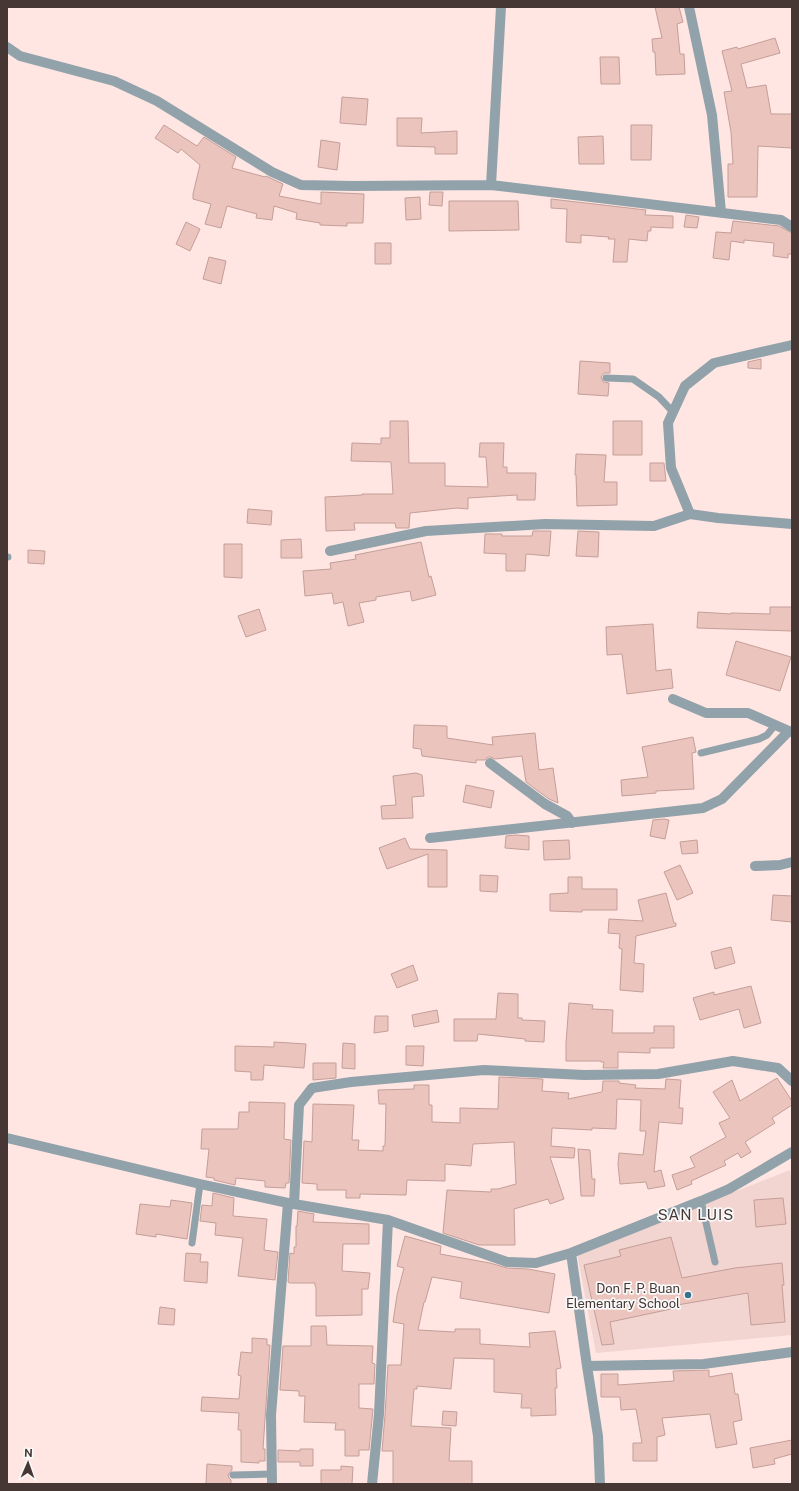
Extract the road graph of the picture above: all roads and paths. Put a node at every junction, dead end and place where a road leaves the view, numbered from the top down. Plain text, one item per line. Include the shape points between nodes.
1 (501, 7) edge
2 (689, 7) edge
3 (7, 47) edge
4 (491, 185) junction
5 (721, 212) junction
6 (792, 228) edge
7 (792, 345) edge
8 (606, 378) dead end
9 (673, 412) junction
10 (690, 514) junction
11 (792, 524) edge
12 (330, 551) dead end
13 (673, 698) dead end
14 (775, 725) junction
15 (790, 731) edge
16 (701, 753) dead end
17 (490, 764) dead end
18 (572, 823) junction
19 (430, 838) dead end
20 (792, 862) edge
21 (755, 866) dead end
22 (792, 1081) edge
23 (7, 1138) edge
24 (792, 1152) edge
25 (200, 1184) junction
26 (701, 1201) junction
27 (291, 1203) junction
28 (388, 1220) junction
29 (192, 1243) dead end
30 (571, 1253) junction
31 (715, 1262) dead end
32 (792, 1352) edge
33 (587, 1366) junction
34 (233, 1476) dead end
35 (272, 1479) edge
36 (372, 1484) edge
37 (600, 1484) edge

1 - 4 street
2 - 5 street via 712,115
3 - 4 street via 20,56 114,81 158,101 272,172 301,184
4 - 5 street
5 - 6 street via 781,220
7 - 9 street via 714,363 685,386
8 - 9 lane via 633,379 659,397
9 - 10 street via 668,423 671,468
10 - 11 street
10 - 12 street via 654,526 545,524 426,531
13 - 14 street via 706,713 748,713
14 - 15 street
14 - 16 lane via 767,735 759,739
15 - 18 street via 722,799 703,808
17 - 18 street via 566,816
18 - 19 street
20 - 21 street
22 - 27 street via 778,1068 732,1061 658,1074 584,1075 484,1070 312,1088 299,1105
23 - 25 street
24 - 26 street via 728,1189
25 - 27 street
25 - 29 lane
26 - 30 street
26 - 31 lane
27 - 28 street
27 - 35 street via 271,1415
28 - 30 street via 507,1262 536,1263
28 - 36 street via 379,1414
30 - 33 street
32 - 33 street via 704,1364
33 - 37 street via 598,1436
34 - 35 lane

